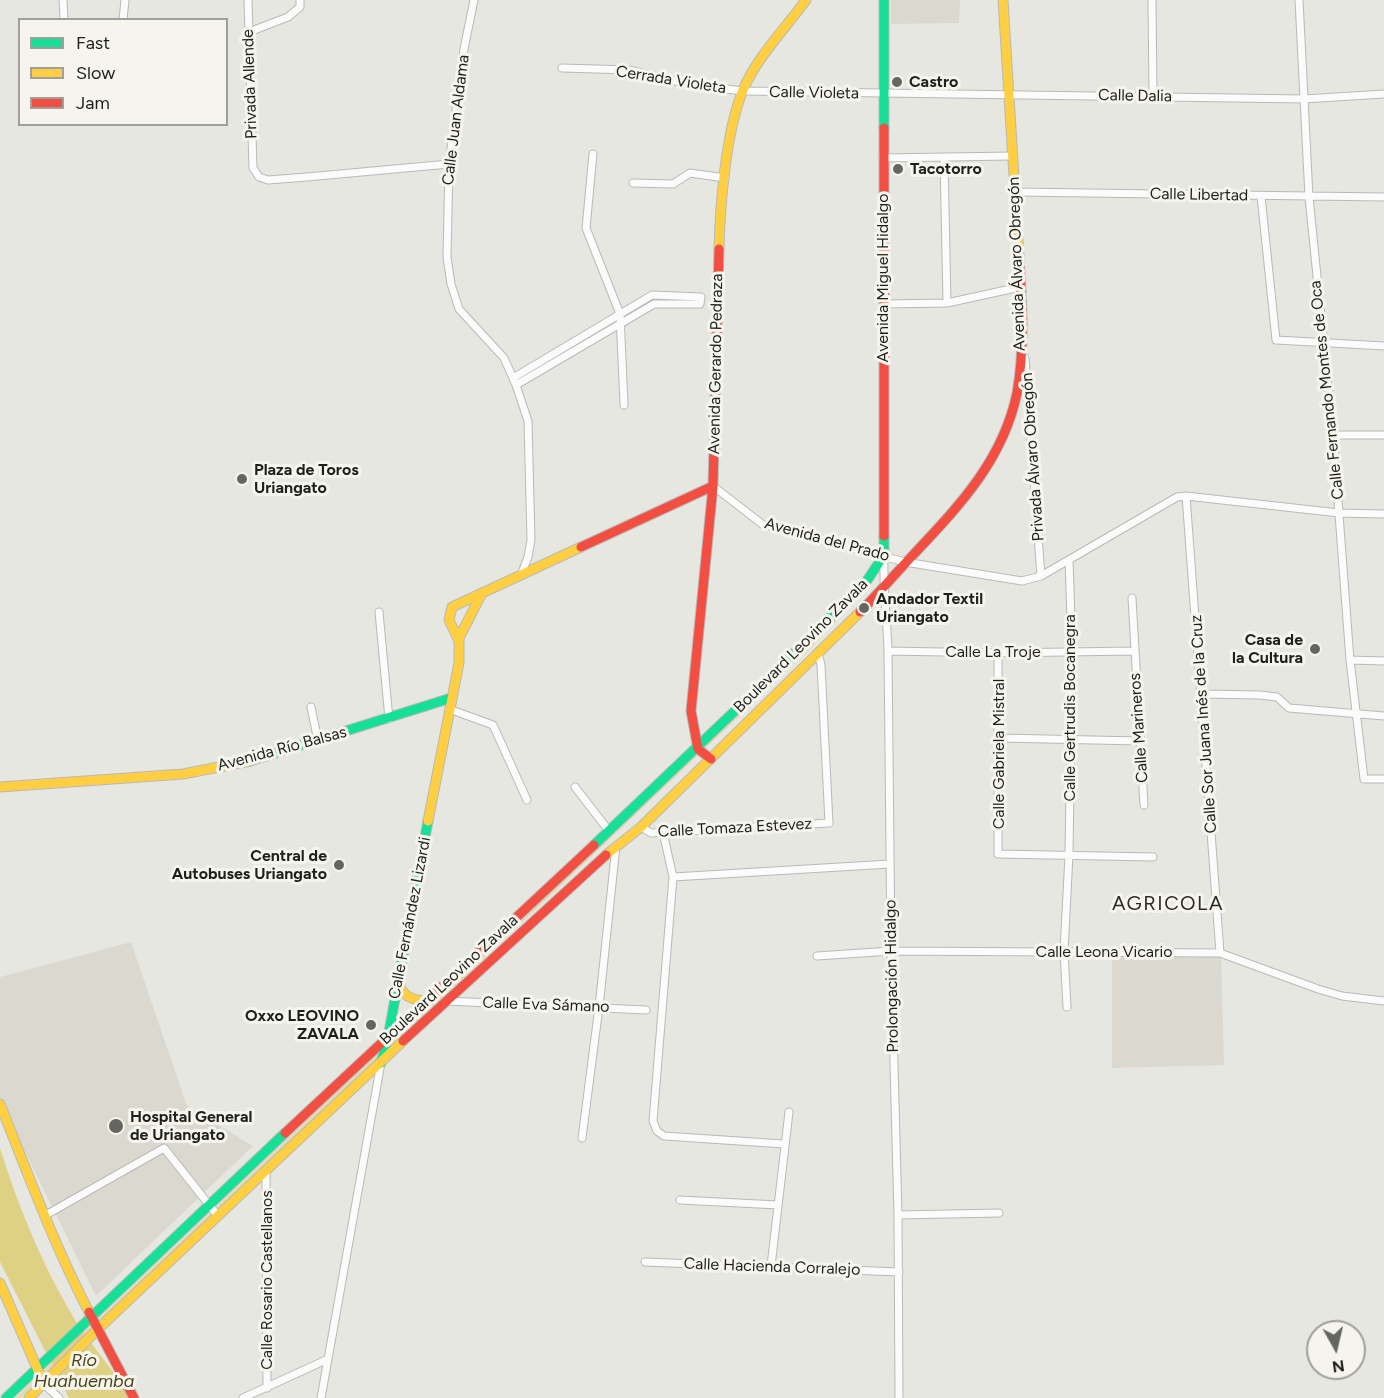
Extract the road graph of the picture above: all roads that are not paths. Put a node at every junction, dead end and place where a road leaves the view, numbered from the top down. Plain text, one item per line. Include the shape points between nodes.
1 (63, 0) edge
2 (125, 0) edge
3 (248, 0) edge
4 (300, 0) edge
5 (474, 0) edge
6 (806, 0) edge
7 (884, 0) edge
8 (1003, 0) edge
9 (1152, 0) edge
10 (1299, 0) edge
11 (64, 18) edge
12 (123, 18) edge
13 (249, 32) junction
14 (562, 68) dead end
15 (743, 91) junction
16 (885, 94) junction
17 (1009, 94) junction
18 (1384, 94) edge
19 (1153, 96) junction
20 (1304, 99) junction
21 (593, 154) dead end
22 (1012, 156) junction
23 (944, 157) junction
24 (884, 158) junction
25 (449, 164) junction
26 (725, 178) junction
27 (633, 183) dead end
28 (1015, 192) junction
29 (1261, 196) junction
30 (1309, 197) junction
31 (1384, 197) edge
32 (1020, 287) junction
33 (946, 303) junction
34 (883, 304) junction
35 (620, 314) junction
36 (620, 324) junction
37 (1024, 338) junction
38 (1323, 343) junction
39 (1384, 346) edge
40 (515, 382) junction
41 (624, 405) dead end
42 (1333, 435) junction
43 (1384, 435) edge
44 (713, 486) junction
45 (1186, 496) junction
46 (1339, 513) junction
47 (1384, 514) edge
48 (884, 555) junction
49 (1069, 560) junction
50 (905, 562) junction
51 (520, 575) junction
52 (1041, 576) junction
53 (883, 589) junction
54 (481, 595) junction
55 (1132, 598) dead end
56 (379, 612) dead end
57 (459, 638) junction
58 (888, 651) junction
59 (1072, 651) junction
60 (1134, 651) junction
61 (818, 653) junction
62 (998, 653) junction
63 (794, 655) junction
64 (1350, 660) junction
65 (1384, 661) edge
66 (805, 666) junction
67 (1202, 694) junction
68 (452, 698) junction
69 (311, 707) dead end
70 (449, 710) junction
71 (1356, 714) junction
72 (1384, 716) edge
73 (388, 719) junction
74 (999, 738) junction
75 (1070, 739) junction
76 (318, 741) junction
77 (1140, 741) junction
78 (698, 748) junction
79 (711, 759) junction
80 (1384, 779) edge
81 (0, 787) edge
82 (575, 787) dead end
83 (527, 800) dead end
84 (1144, 805) dead end
85 (641, 826) junction
86 (609, 831) junction
87 (663, 832) junction
88 (616, 846) junction
89 (1069, 855) junction
90 (1153, 857) dead end
91 (890, 864) junction
92 (673, 877) junction
93 (891, 951) junction
94 (1064, 951) junction
95 (1220, 953) junction
96 (817, 956) dead end
97 (398, 979) junction
98 (426, 1001) junction
99 (446, 1001) junction
100 (1384, 1001) edge
101 (600, 1007) junction
102 (1067, 1008) dead end
103 (436, 1010) junction
104 (646, 1010) dead end
105 (388, 1037) junction
106 (381, 1063) junction
107 (0, 1104) edge
108 (789, 1112) dead end
109 (582, 1138) dead end
110 (784, 1144) junction
111 (266, 1172) junction
112 (680, 1200) dead end
113 (778, 1205) junction
114 (209, 1206) junction
115 (999, 1213) dead end
116 (898, 1215) junction
117 (44, 1216) junction
118 (218, 1216) junction
119 (645, 1262) dead end
120 (771, 1266) junction
121 (899, 1272) junction
122 (0, 1283) edge
123 (89, 1318) junction
124 (95, 1333) junction
125 (328, 1359) junction
126 (40, 1364) junction
127 (47, 1381) junction
128 (267, 1388) junction
129 (6, 1398) edge
130 (29, 1398) edge
131 (59, 1398) edge
132 (134, 1398) edge
133 (243, 1398) edge
134 (321, 1398) edge
135 (899, 1398) edge

1 - 11 street
2 - 12 street
3 - 13 street, Privada Allende
4 - 13 street via 300,7 288,17
5 - 25 street, Calle Juan Aldama
6 - 15 main road, Avenida Gerardo Pedraza via 755,68
7 - 16 main road, Avenida Miguel Hidalgo
8 - 17 main road, Avenida Álvaro Obregón
9 - 19 street
10 - 20 street, Calle Fernando Montes de Oca
13 - 25 street, Privada Allende via 253,168 259,177 268,180
14 - 15 street, Cerrada Violeta via 629,70 692,85
15 - 16 street, Calle Violeta
15 - 26 main road, Avenida Gerardo Pedraza via 732,128
16 - 17 street, Calle Dalia
16 - 24 main road, Avenida Miguel Hidalgo
17 - 19 street, Calle Dalia
17 - 22 main road, Avenida Álvaro Obregón
18 - 20 street, Calle Dalia
19 - 20 street, Calle Dalia
20 - 30 street, Calle Fernando Montes de Oca
21 - 35 street via 586,228
22 - 23 street
22 - 28 main road, Avenida Álvaro Obregón
23 - 24 street
23 - 33 street
24 - 34 main road, Avenida Miguel Hidalgo
25 - 40 street, Calle Juan Aldama via 447,257 451,284 459,309 504,358
26 - 27 street via 690,173 673,184
26 - 44 main road, Avenida Gerardo Pedraza via 718,240
28 - 29 street, Calle Libertad
28 - 32 main road, Avenida Álvaro Obregón
29 - 30 street, Calle Libertad
29 - 38 street via 1276,340
30 - 31 street, Calle Libertad
30 - 38 street, Calle Fernando Montes de Oca
32 - 33 street
32 - 37 main road, Avenida Álvaro Obregón
33 - 34 street
34 - 48 main road, Avenida Miguel Hidalgo
35 - 36 street
35 - 36 street via 652,295 701,297 700,304 654,304
35 - 40 street
36 - 40 street
36 - 41 street
37 - 50 main road, Avenida Álvaro Obregón via 1014,406 999,448 967,498
37 - 52 street, Privada Álvaro Obregón
38 - 39 street
38 - 42 street, Calle Fernando Montes de Oca
40 - 51 street, Calle Juan Aldama via 528,421 531,540
42 - 43 street
42 - 46 street, Calle Fernando Montes de Oca
44 - 48 street, Avenida del Prado via 762,524
44 - 51 main road
44 - 78 main road, Avenida Gerardo Pedraza via 691,711
45 - 46 street
45 - 49 street, Avenida del Prado
45 - 67 street, Calle Sor Juana Inés de la Cruz
46 - 47 street
46 - 64 street, Calle Fernando Montes de Oca
48 - 50 street, Avenida del Prado
48 - 53 street, Prolongación Hidalgo
48 - 63 main road, Boulevard Leovino Zavala via 866,582
49 - 52 street, Avenida del Prado
49 - 59 street, Calle Gertrudis Bocanegra
50 - 52 street, Avenida del Prado via 1022,581
50 - 53 main road, Boulevard Leovino Zavala
51 - 54 main road
53 - 58 street, Prolongación Hidalgo
53 - 61 main road, Boulevard Leovino Zavala
54 - 57 main road
54 - 57 main road via 452,607 448,619
55 - 60 street, Calle Marineros
56 - 73 street
57 - 68 main road, Calle Fernández Lizardi via 460,661
58 - 62 street, Calle La Troje
58 - 91 street, Prolongación Hidalgo
59 - 60 street, Calle La Troje
59 - 62 street, Calle La Troje
59 - 75 street, Calle Gertrudis Bocanegra
60 - 77 street, Calle Marineros
61 - 66 main road, Boulevard Leovino Zavala
61 - 87 street, Calle Tomaza Estevez via 829,823
62 - 74 street, Calle Gabriela Mistral
63 - 66 main road
63 - 78 main road, Boulevard Leovino Zavala
64 - 65 street
64 - 71 street, Calle Fernando Montes de Oca
66 - 79 main road, Boulevard Leovino Zavala
67 - 71 street via 1260,694 1277,697 1289,708
67 - 95 street, Calle Sor Juana Inés de la Cruz
68 - 70 main road, Calle Fernández Lizardi
68 - 73 main road, Avenida Río Balsas
69 - 76 street
70 - 83 street via 493,725
70 - 97 main road, Calle Fernández Lizardi
71 - 72 street
71 - 80 street, Calle Fernando Montes de Oca via 1364,778
73 - 76 main road, Avenida Río Balsas
74 - 75 street
74 - 89 street, Calle Gabriela Mistral via 998,854
75 - 77 street
75 - 89 street, Calle Gertrudis Bocanegra
76 - 81 main road, Avenida Río Balsas via 250,761 183,774
77 - 84 street, Calle Marineros
78 - 79 main road
78 - 86 main road, Boulevard Leovino Zavala
79 - 85 main road, Boulevard Leovino Zavala
82 - 86 street
85 - 87 street, Calle Tomaza Estevez via 651,833
85 - 88 main road, Boulevard Leovino Zavala
86 - 98 main road, Boulevard Leovino Zavala
87 - 92 street
88 - 99 main road, Boulevard Leovino Zavala
88 - 101 street
89 - 90 street
89 - 94 street, Calle Gertrudis Bocanegra
91 - 92 street
91 - 93 street, Prolongación Hidalgo
92 - 110 street via 653,1121 657,1131 664,1136
93 - 94 street, Calle Leona Vicario
93 - 96 street, Calle Leona Vicario
93 - 116 street, Prolongación Hidalgo
94 - 95 street, Calle Leona Vicario
94 - 102 street, Calle Gertrudis Bocanegra
95 - 100 street, Calle Leona Vicario via 1318,989
97 - 98 main road via 404,996
97 - 105 main road, Calle Fernández Lizardi
98 - 103 main road
98 - 105 main road, Boulevard Leovino Zavala
99 - 101 street, Calle Eva Sámano
99 - 103 main road, Boulevard Leovino Zavala
101 - 104 street, Calle Eva Sámano
101 - 109 street
103 - 106 main road, Boulevard Leovino Zavala
105 - 106 main road, Calle Fernández Lizardi
105 - 114 main road, Boulevard Leovino Zavala
106 - 111 main road, Boulevard Leovino Zavala
106 - 125 street, Calle Fernández Lizardi
107 - 117 main road
108 - 110 street
110 - 113 street
111 - 118 main road, Boulevard Leovino Zavala
111 - 128 street, Calle Rosario Castellanos
112 - 113 street
113 - 120 street
114 - 117 street via 164,1148
114 - 118 street
114 - 123 main road, Boulevard Leovino Zavala
115 - 116 street
116 - 121 street, Prolongación Hidalgo
117 - 123 main road
118 - 124 main road, Boulevard Leovino Zavala
119 - 120 street, Calle Hacienda Corralejo
120 - 121 street, Calle Hacienda Corralejo
121 - 135 street, Prolongación Hidalgo
122 - 126 main road
123 - 124 main road
123 - 126 main road, Boulevard Leovino Zavala
124 - 127 main road, Boulevard Leovino Zavala
124 - 132 main road
125 - 128 street
125 - 134 street, Calle Fernández Lizardi
126 - 127 main road
126 - 129 main road, Boulevard Leovino Zavala
127 - 130 main road, Boulevard Leovino Zavala
127 - 131 street
128 - 133 street

